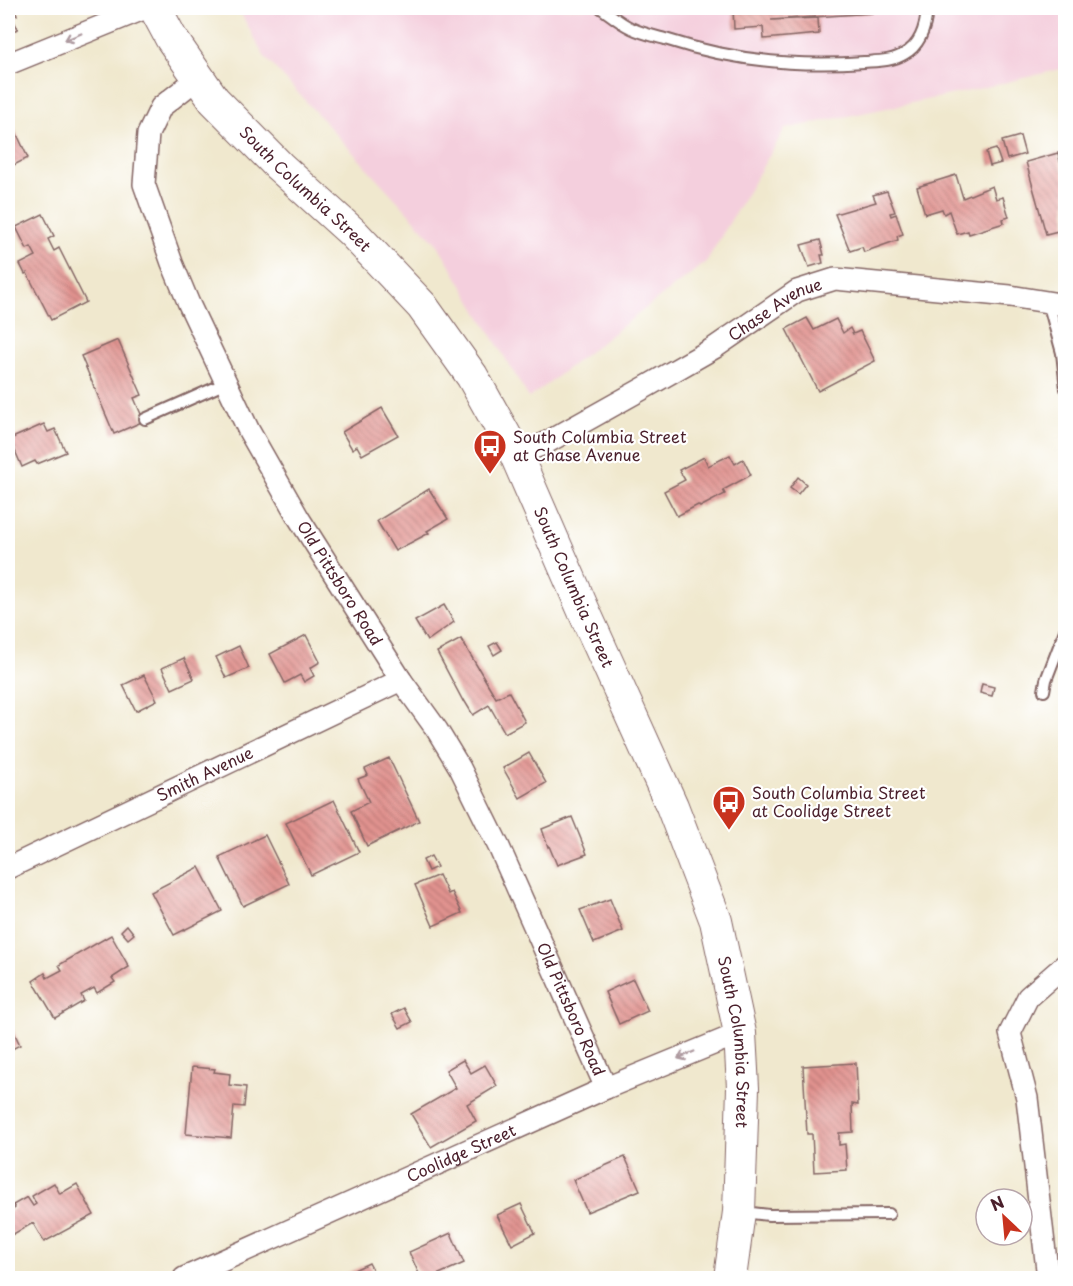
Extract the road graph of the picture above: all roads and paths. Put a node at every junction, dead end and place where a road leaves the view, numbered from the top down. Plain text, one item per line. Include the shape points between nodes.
1 (146, 8) edge
2 (155, 8) edge
3 (601, 8) edge
4 (927, 8) edge
5 (8, 64) edge
6 (198, 78) junction
7 (1057, 303) edge
8 (226, 383) junction
9 (1065, 389) edge
10 (146, 420) dead end
11 (516, 455) junction
12 (1065, 628) edge
13 (401, 680) junction
14 (1044, 691) dead end
15 (8, 868) edge
16 (1065, 964) edge
17 (740, 1033) junction
18 (606, 1088) junction
19 (740, 1212) junction
20 (889, 1215) dead end
21 (184, 1278) edge
22 (730, 1278) edge
23 (1048, 1278) edge

1 -> 5 street
2 - 6 main road, South Columbia Street
3 - 4 lane via 630,28 681,44 786,63 835,64 903,55 922,34
6 - 8 street, Old Pittsboro Road via 161,107 148,134 144,184 172,263
6 - 11 main road, South Columbia Street via 214,100 353,233 422,306 472,376
7 - 9 lane
7 - 11 street, Chase Avenue via 835,279 797,291 714,348 544,444
8 - 10 lane
8 - 13 street, Old Pittsboro Road via 298,517
11 - 17 main road, South Columbia Street via 672,806 716,921
12 - 14 lane
13 - 15 street, Smith Avenue
13 - 18 street, Old Pittsboro Road via 460,768
16 - 23 street via 1028,998 1010,1033 1027,1098
17 -> 18 street, Coolidge Street
17 - 19 main road, South Columbia Street
18 - 21 street, Coolidge Street
19 - 20 lane
19 - 22 main road, South Columbia Street

